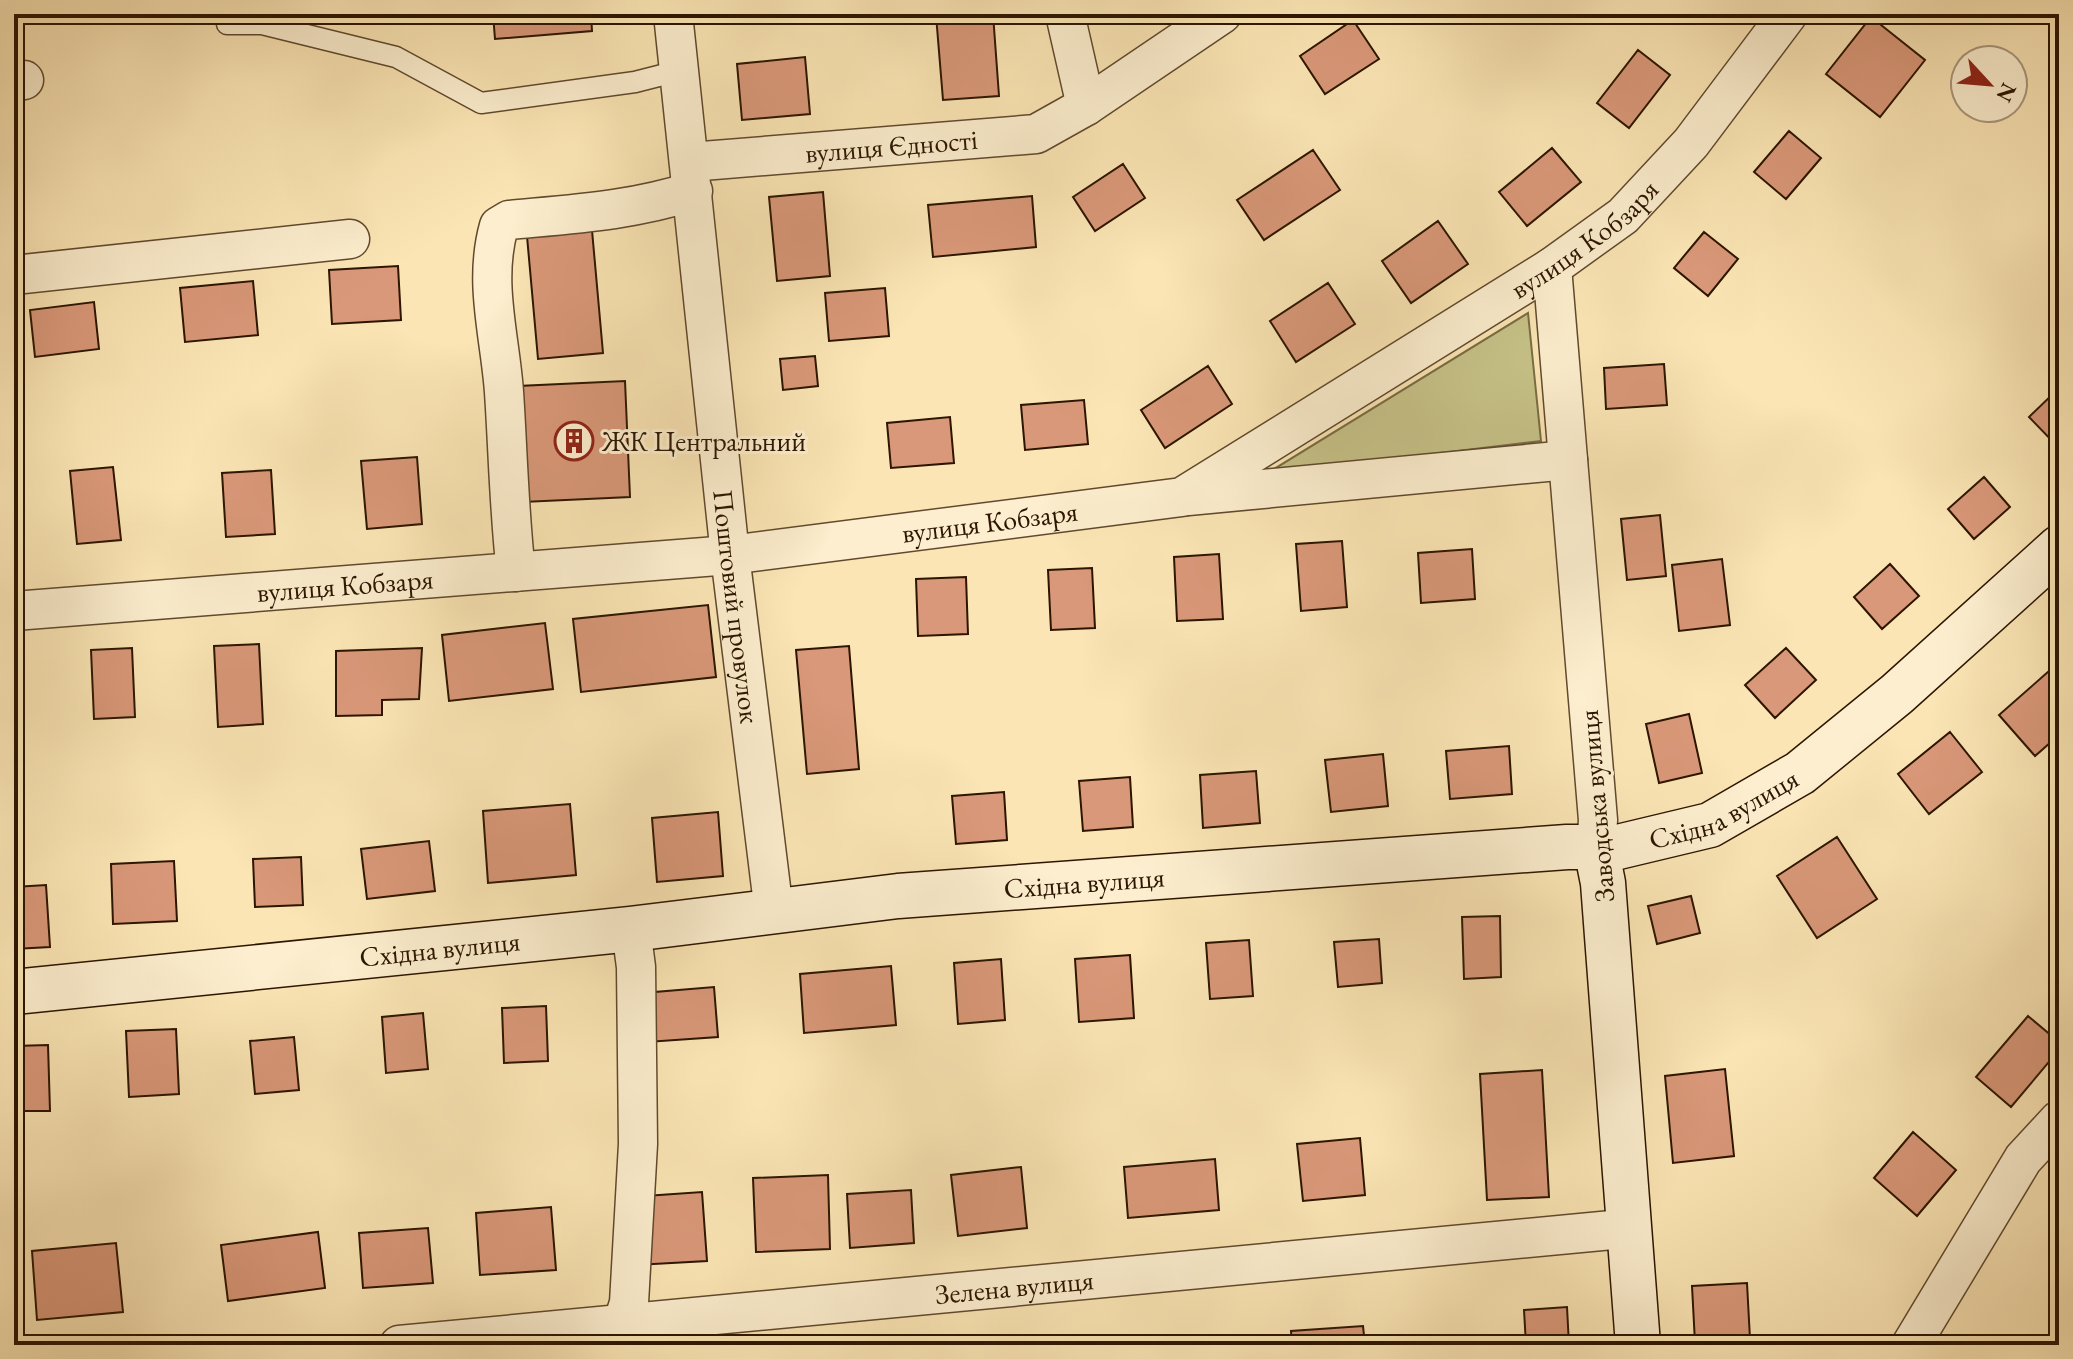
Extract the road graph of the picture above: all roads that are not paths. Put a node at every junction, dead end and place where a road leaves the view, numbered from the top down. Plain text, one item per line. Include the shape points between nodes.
1 (226, 14) edge
2 (673, 14) edge
3 (1065, 14) edge
4 (1222, 14) edge
5 (1788, 14) edge
6 (678, 71) junction
7 (1086, 106) junction
8 (691, 177) junction
9 (350, 239) dead end
10 (1552, 267) junction
11 (14, 275) edge
12 (1568, 460) junction
13 (1182, 497) junction
14 (2059, 548) edge
15 (730, 555) junction
16 (516, 572) junction
17 (14, 611) edge
18 (1596, 848) junction
19 (774, 912) junction
20 (631, 929) junction
21 (14, 992) edge
22 (2059, 1120) edge
23 (1628, 1231) junction
24 (622, 1325) junction
25 (399, 1345) edge
26 (1638, 1345) edge
27 (1911, 1345) edge

1 - 6 lane via 227,24 262,24 396,57 481,103
2 - 6 street, Поштовий провулок
3 - 7 street
4 - 7 street, вулиця Єдності
5 - 10 street, вулиця Кобзаря via 1691,143 1623,216
6 - 8 street, Поштовий провулок
7 - 8 street, вулиця Єдності via 1036,134
8 - 15 street, Поштовий провулок
8 - 16 street, вулиця Єдності via 640,206 509,220 499,226 491,252 493,312 504,390
9 - 11 street
10 - 12 street, Заводська вулиця
10 - 13 street, вулиця Кобзаря
12 - 13 street
12 - 18 street, Заводська вулиця via 1598,820
13 - 15 street, вулиця Кобзаря
14 - 18 street, Східна вулиця via 1800,773 1710,825
15 - 16 street, вулиця Кобзаря
15 - 19 street, Поштовий провулок
16 - 17 street, вулиця Кобзаря
18 - 19 street, Східна вулиця via 898,896
18 - 23 street, Заводська вулиця via 1603,883
19 - 20 street, Східна вулиця
20 - 21 street, Східна вулиця
20 - 24 street via 638,1144 629,1303
22 - 27 street via 2023,1159
23 - 24 street, Зелена вулиця
23 - 26 street, Заводська вулиця
24 - 25 street, Зелена вулиця

